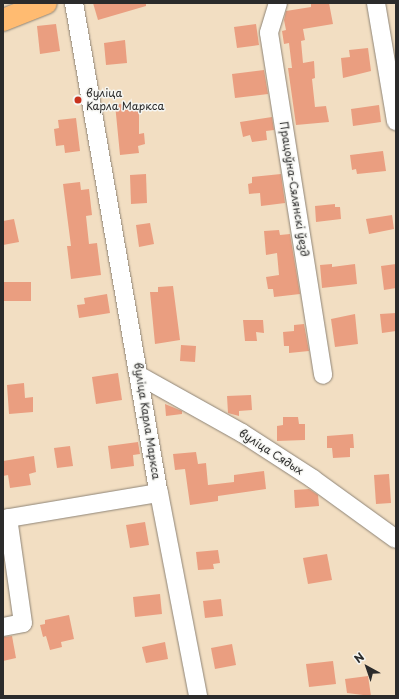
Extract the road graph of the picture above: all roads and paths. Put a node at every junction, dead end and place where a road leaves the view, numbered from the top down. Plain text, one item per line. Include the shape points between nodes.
1 (46, 3) edge
2 (74, 3) edge
3 (278, 3) edge
4 (376, 3) edge
5 (3, 20) edge
6 (396, 121) edge
7 (323, 375) dead end
8 (140, 376) junction
9 (158, 493) junction
10 (5, 519) edge
11 (396, 539) edge
12 (3, 627) edge
13 (198, 696) edge

1 - 5 main road
2 - 8 street, вуліца Карла Маркса
3 - 7 street, Працоўна-Сялянскі ўезд via 269,33
4 - 6 street
8 - 9 street, вуліца Карла Маркса
8 - 11 street, вуліца Сядых via 242,433 314,479
9 - 10 street
9 - 13 street, вуліца Карла Маркса
10 - 12 street via 23,623

